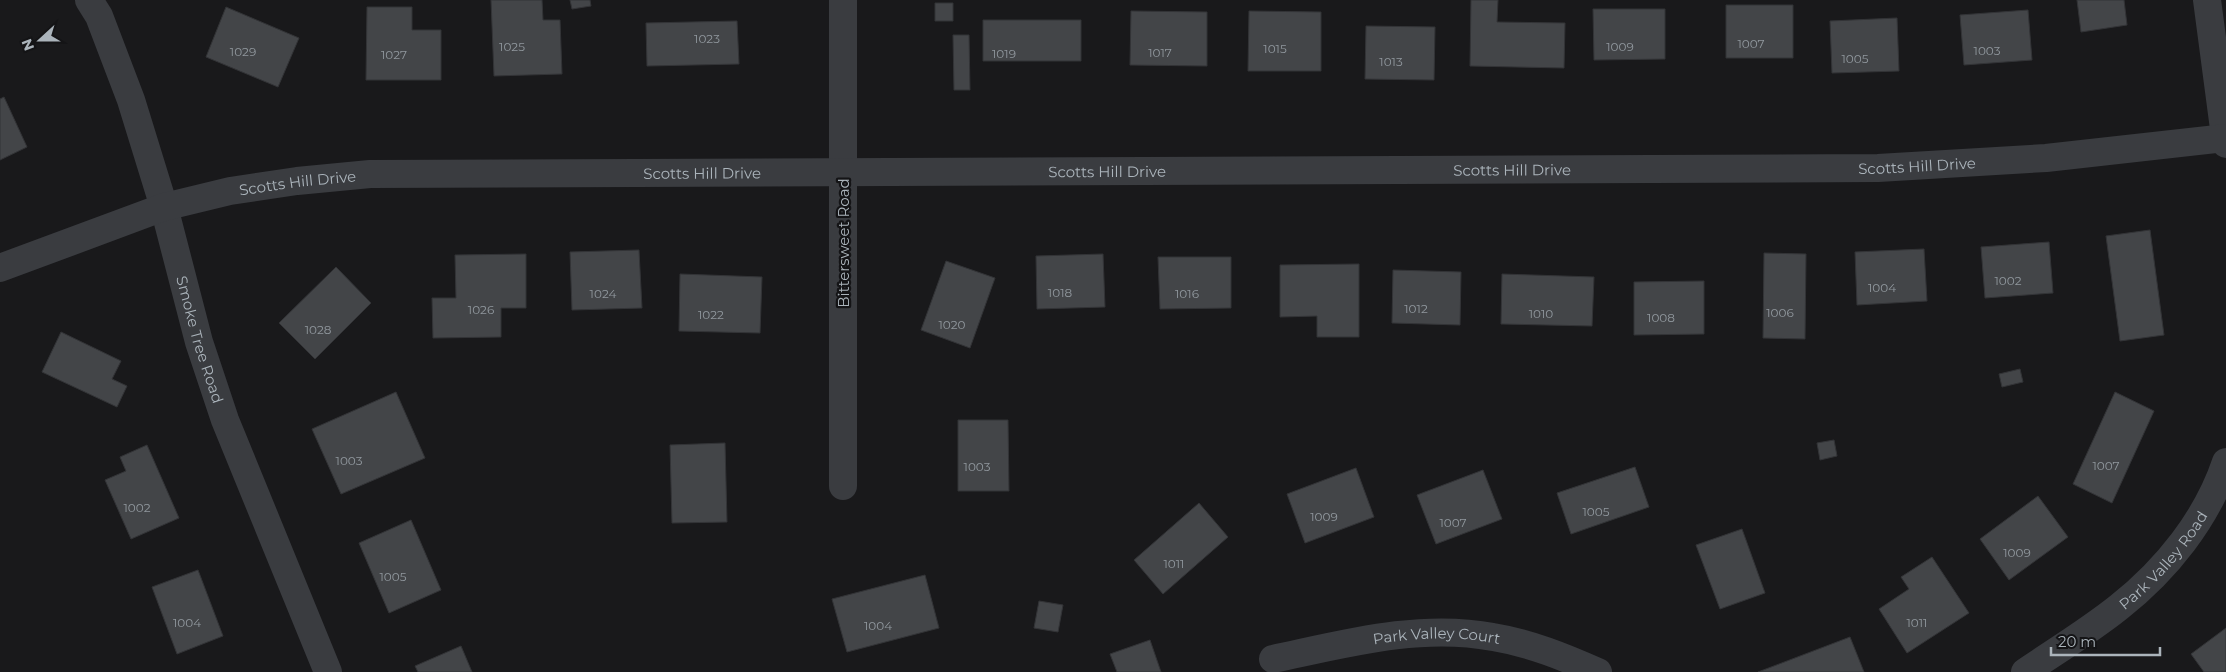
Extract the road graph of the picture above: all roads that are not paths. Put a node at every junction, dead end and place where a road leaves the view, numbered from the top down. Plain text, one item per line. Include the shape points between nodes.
1 (89, 0) edge
2 (843, 0) edge
3 (2207, 0) edge
4 (2226, 140) edge
5 (842, 172) junction
6 (164, 207) junction
7 (0, 268) edge
8 (2226, 462) edge
9 (843, 486) dead end
10 (1273, 659) dead end
11 (328, 672) edge
12 (1598, 672) edge
13 (2025, 672) edge

1 - 6 street, Smoke Tree Road via 99,16 131,100
2 - 5 street, Bittersweet Road
3 - 4 street
4 - 5 street, Scotts Hill Drive via 2046,158 1878,168
5 - 6 street, Scotts Hill Drive via 370,174 297,180 230,191
5 - 9 street, Bittersweet Road
6 - 7 street, Scotts Hill Drive
6 - 11 street, Smoke Tree Road via 199,342 225,420
8 - 13 street, Park Valley Road via 2196,526 2157,571 2120,607
10 - 12 street, Park Valley Court via 1373,638 1436,633 1492,636 1554,653

